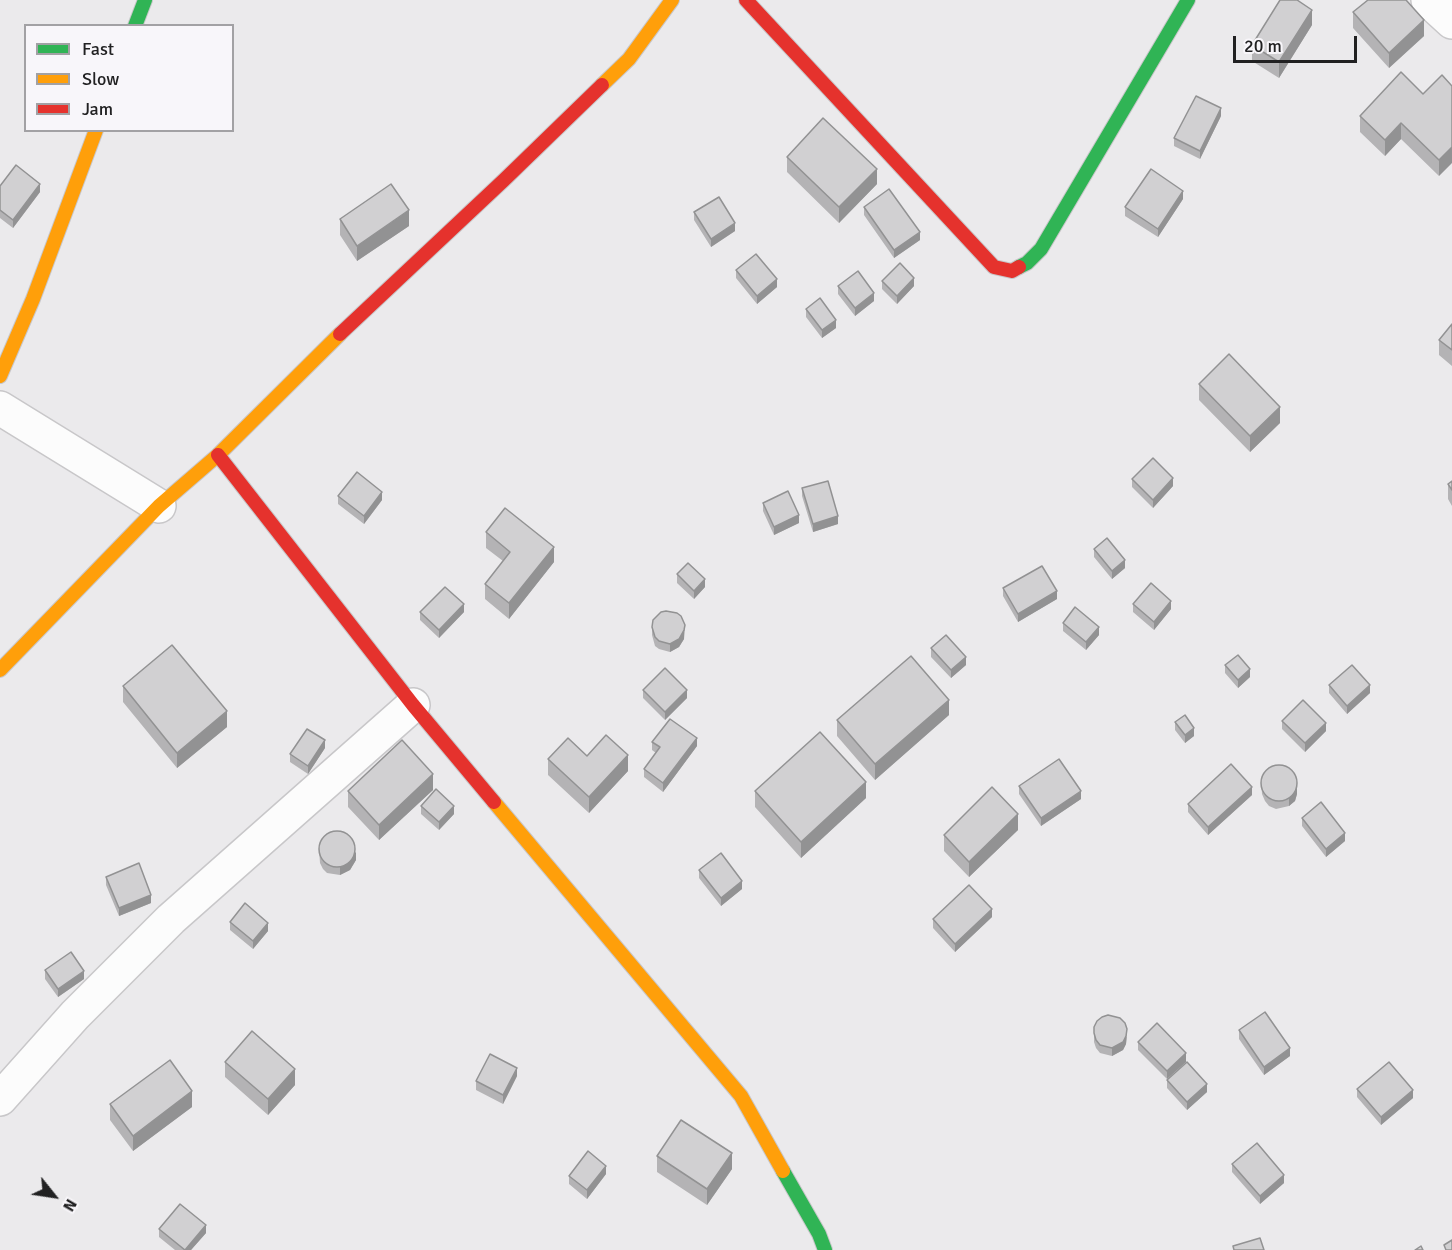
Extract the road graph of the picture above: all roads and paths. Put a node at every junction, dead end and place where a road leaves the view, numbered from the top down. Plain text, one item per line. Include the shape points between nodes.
1 (145, 0) edge
2 (672, 0) edge
3 (746, 0) edge
4 (1188, 0) edge
5 (1428, 0) edge
6 (1452, 22) edge
7 (136, 24) edge
8 (95, 132) edge
9 (0, 376) edge
10 (0, 408) edge
11 (218, 455) junction
12 (159, 506) junction
13 (0, 670) edge
14 (413, 705) junction
15 (0, 1099) edge
16 (825, 1250) edge

1 - 7 street
2 - 11 street via 628,58
3 - 4 street via 994,267 1012,271 1041,249
5 - 6 street
8 - 9 street
10 - 12 street
11 - 12 street
11 - 14 street
12 - 13 street
14 - 15 street via 171,919 75,1015
14 - 16 street via 741,1096

